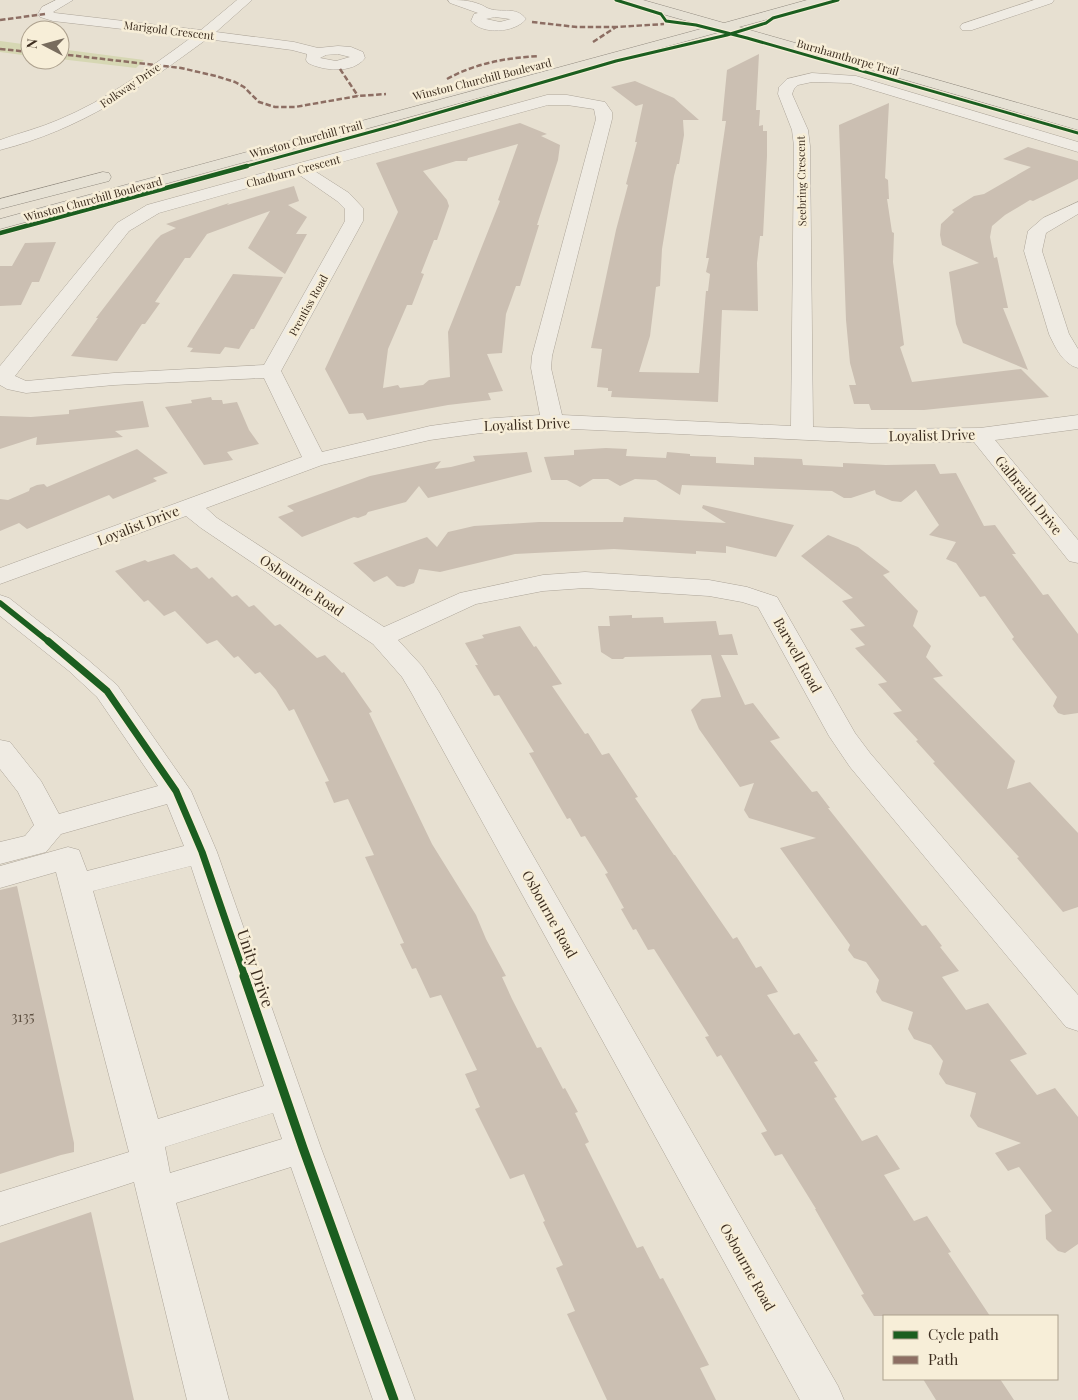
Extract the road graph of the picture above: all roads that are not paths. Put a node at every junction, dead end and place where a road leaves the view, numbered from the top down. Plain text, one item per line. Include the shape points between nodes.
1 (66, 0) edge
2 (245, 0) edge
3 (455, 0) edge
4 (627, 0) edge
5 (658, 0) edge
6 (790, 0) edge
7 (822, 0) edge
8 (1046, 0) edge
9 (488, 14) dead end
10 (706, 22) junction
11 (723, 22) junction
12 (739, 22) junction
13 (967, 27) dead end
14 (204, 35) junction
15 (609, 47) junction
16 (824, 52) junction
17 (318, 53) dead end
18 (342, 114) dead end
19 (1078, 125) edge
20 (0, 144) edge
21 (1078, 148) edge
22 (301, 169) junction
23 (120, 172) dead end
24 (0, 204) edge
25 (1078, 207) edge
26 (0, 224) edge
27 (1078, 362) edge
28 (271, 371) junction
29 (552, 421) junction
30 (1078, 422) edge
31 (802, 432) junction
32 (980, 435) junction
33 (315, 460) junction
34 (189, 506) junction
35 (1078, 556) edge
36 (0, 577) edge
37 (0, 603) edge
38 (382, 638) junction
39 (0, 748) edge
40 (176, 792) junction
41 (50, 827) junction
42 (0, 852) edge
43 (202, 852) junction
44 (0, 877) edge
45 (75, 885) junction
46 (1078, 1018) edge
47 (284, 1095) junction
48 (303, 1148) junction
49 (150, 1164) junction
50 (0, 1210) edge
51 (208, 1400) edge
52 (394, 1400) edge
53 (823, 1400) edge

1 - 14 street, Marigold Crescent via 45,14
2 - 14 street, Folkway Drive
3 - 9 street
4 - 10 main road
4 - 15 main road via 672,15 674,23 661,30 607,43
5 - 11 main road
6 - 11 main road, Winston Churchill Boulevard
7 - 12 main road
8 - 13 street
10 - 11 main road
10 - 15 main road, Winston Churchill Boulevard
11 - 12 main road
11 - 16 main road via 804,50
11 - 26 main road, Winston Churchill Boulevard
12 - 16 main road via 817,44
14 - 17 street, Marigold Crescent via 294,46
14 - 20 street, Folkway Drive via 139,82 94,109 63,124
15 - 18 main road, Winston Churchill Boulevard
16 - 19 main road
21 - 31 street, Seebring Crescent via 851,79 820,77 789,84 785,95 800,130 802,146
22 - 28 street, Prentiss Road via 343,197 354,208 354,221
22 - 28 street, Chadburn Crescent via 153,210 123,228 4,378 14,385 26,387
22 - 29 street, Chadburn Crescent via 547,100 600,105 604,119 542,356 541,368
23 - 24 main road, Winston Churchill Boulevard
25 - 27 street via 1037,231 1033,251 1058,334
28 - 33 street
29 - 31 street, Loyalist Drive
29 - 33 street, Loyalist Drive via 430,433
30 - 32 street, Loyalist Drive
31 - 32 street, Loyalist Drive via 871,436
32 - 35 street, Galbraith Drive
33 - 34 street, Loyalist Drive
34 - 36 street, Loyalist Drive
34 - 38 street, Osbourne Road via 209,523
37 - 40 street, Unity Drive via 107,691
38 - 46 street, Barwell Road via 469,598 543,583 585,580 709,588 768,602 843,736 860,760
38 - 53 street, Osbourne Road via 425,692
39 - 41 street via 31,788
40 - 41 street
40 - 43 street, Unity Drive
41 - 42 street via 35,844
43 - 45 street
43 - 47 street, Unity Drive
44 - 45 street via 68,858
45 - 49 street
47 - 48 street, Unity Drive
47 - 49 street
48 - 49 street
48 - 52 street, Unity Drive
49 - 50 street
49 - 51 street

